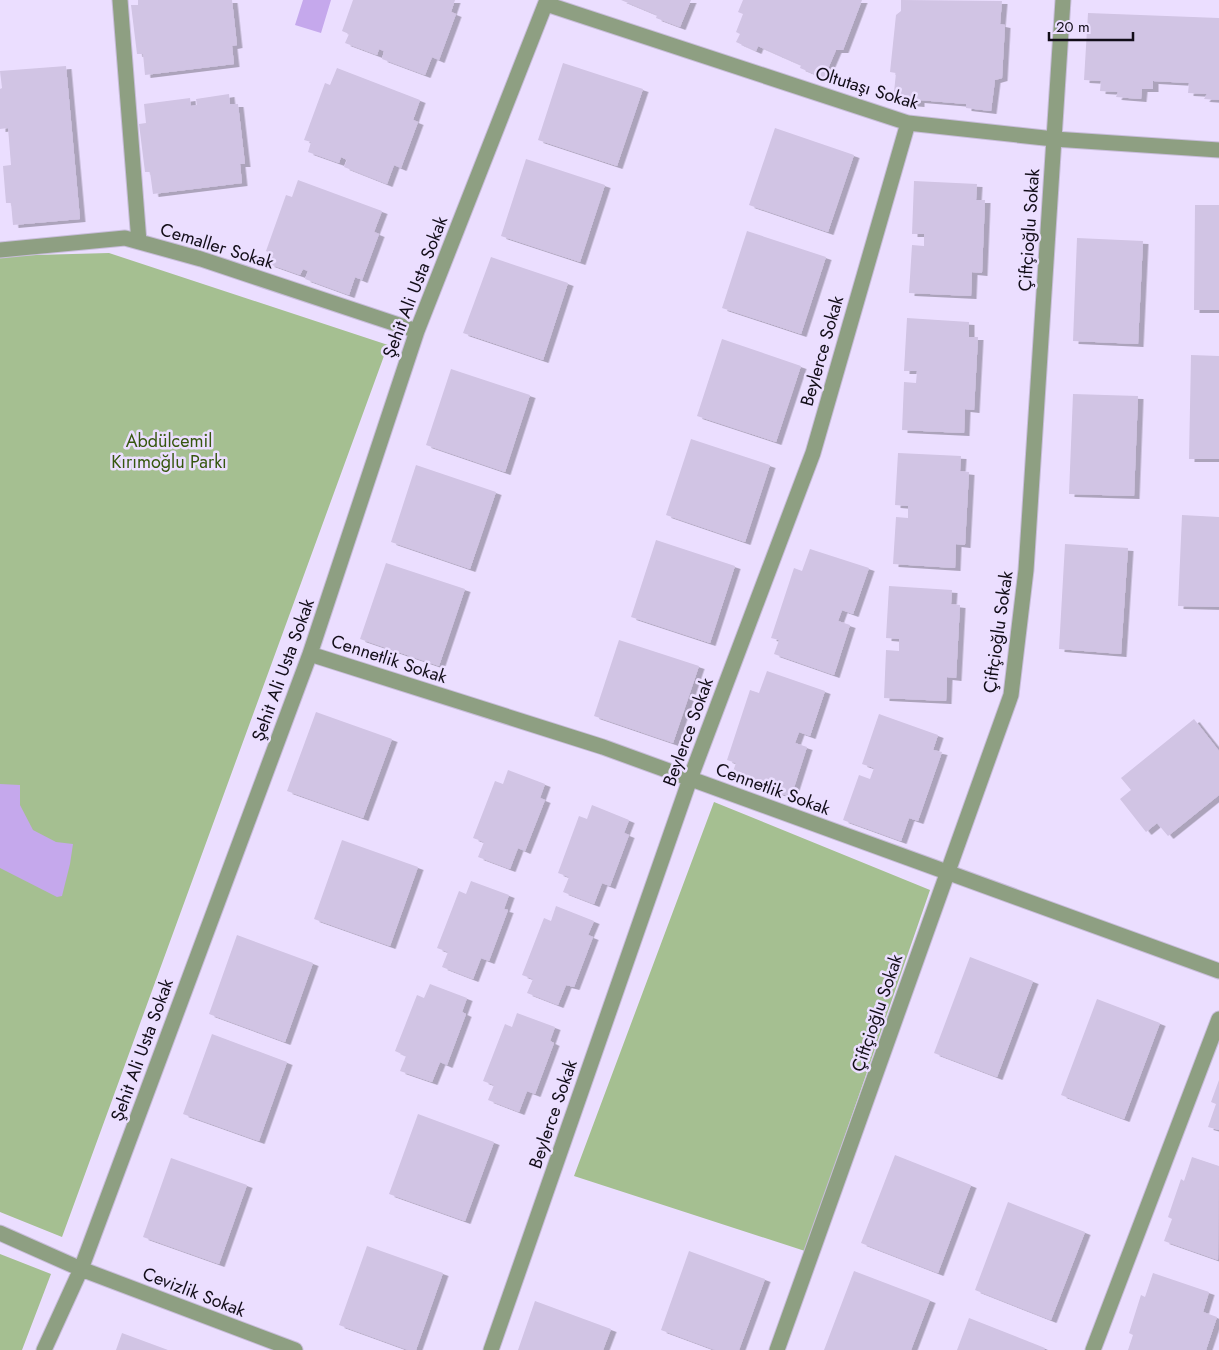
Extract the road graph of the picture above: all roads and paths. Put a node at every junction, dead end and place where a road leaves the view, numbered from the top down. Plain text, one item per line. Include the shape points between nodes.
1 (120, 0) edge
2 (1063, 0) edge
3 (547, 2) edge
4 (908, 123) junction
5 (1054, 139) junction
6 (1219, 150) edge
7 (139, 242) junction
8 (0, 250) edge
9 (417, 331) junction
10 (310, 654) junction
11 (690, 779) junction
12 (946, 873) junction
13 (1219, 971) edge
14 (1219, 1019) edge
15 (0, 1233) edge
16 (81, 1269) junction
17 (44, 1350) edge
18 (295, 1350) edge
19 (491, 1350) edge
20 (777, 1350) edge
21 (1093, 1350) edge

1 - 7 street
2 - 5 street, Çiftçioğlu Sokak
3 - 4 street, Oltutaşı Sokak
3 - 9 street, Şehit Ali Usta Sokak
4 - 5 street, Oltutaşı Sokak
4 - 11 street, Beylerce Sokak via 813,453
5 - 6 street, Oltutaşı Sokak
5 - 12 street, Çiftçioğlu Sokak via 1026,570 1011,695
7 - 8 street, Cemaller Sokak via 125,238
7 - 9 street, Cemaller Sokak via 201,258
9 - 10 street, Şehit Ali Usta Sokak
10 - 11 street, Cennetlik Sokak via 603,747
10 - 16 street, Şehit Ali Usta Sokak
11 - 12 street, Cennetlik Sokak
11 - 19 street, Beylerce Sokak
12 - 13 street, Cennetlik Sokak
12 - 20 street, Çiftçioğlu Sokak
14 - 21 street
15 - 16 street, Cevizlik Sokak
16 - 17 street, Şehit Ali Usta Sokak
16 - 18 street, Cevizlik Sokak

